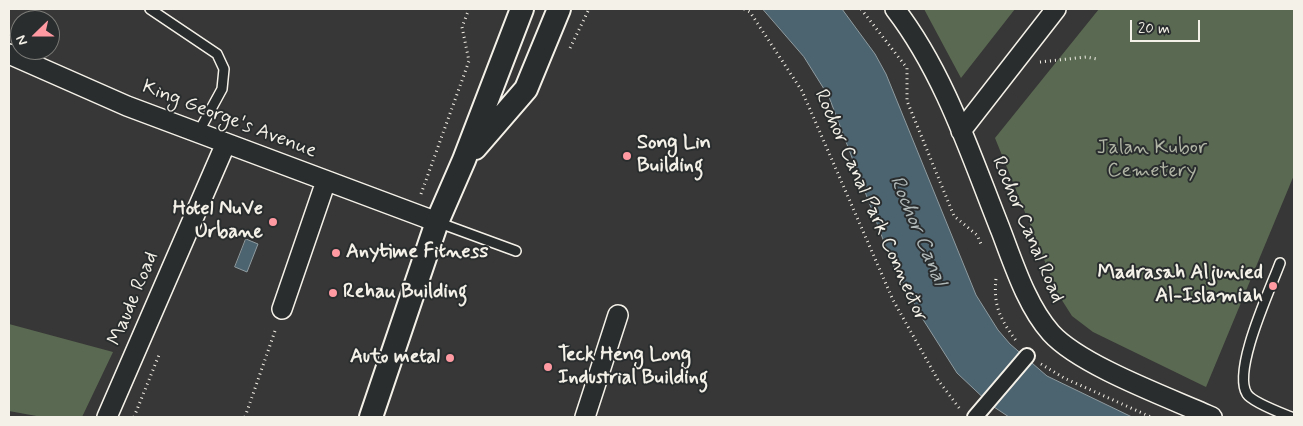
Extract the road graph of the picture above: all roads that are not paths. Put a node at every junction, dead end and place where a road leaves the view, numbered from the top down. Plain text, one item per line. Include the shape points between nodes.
1 (150, 9) edge
2 (522, 9) edge
3 (559, 9) edge
4 (895, 9) edge
5 (1056, 9) edge
6 (9, 54) edge
7 (961, 131) junction
8 (198, 133) junction
9 (226, 144) junction
10 (464, 160) junction
11 (326, 181) junction
12 (437, 222) junction
13 (516, 251) dead end
14 (1280, 263) dead end
15 (282, 309) road end
16 (618, 315) dead end
17 (1025, 358) dead end
18 (969, 414) edge
19 (108, 417) edge
20 (372, 417) edge
21 (585, 417) edge
22 (1212, 417) edge
23 (1291, 417) edge

1 - 8 lane via 217,54 224,69 222,89
2 - 10 street
3 - 10 street via 526,89
4 - 7 street, Rochor Canal Road via 928,59
5 - 7 street
6 - 8 street, King George's Avenue
7 - 22 street, Rochor Canal Road via 1012,260 1036,312 1052,333 1070,350 1113,373
8 - 9 street, King George's Avenue
9 - 11 street, King George's Avenue
9 - 19 street, Maude Road
10 - 12 street
11 - 12 street, King George's Avenue
11 - 15 street
12 - 13 lane
12 - 20 street
14 - 23 lane via 1244,360 1242,382 1248,396
16 - 21 street
17 - 18 street

